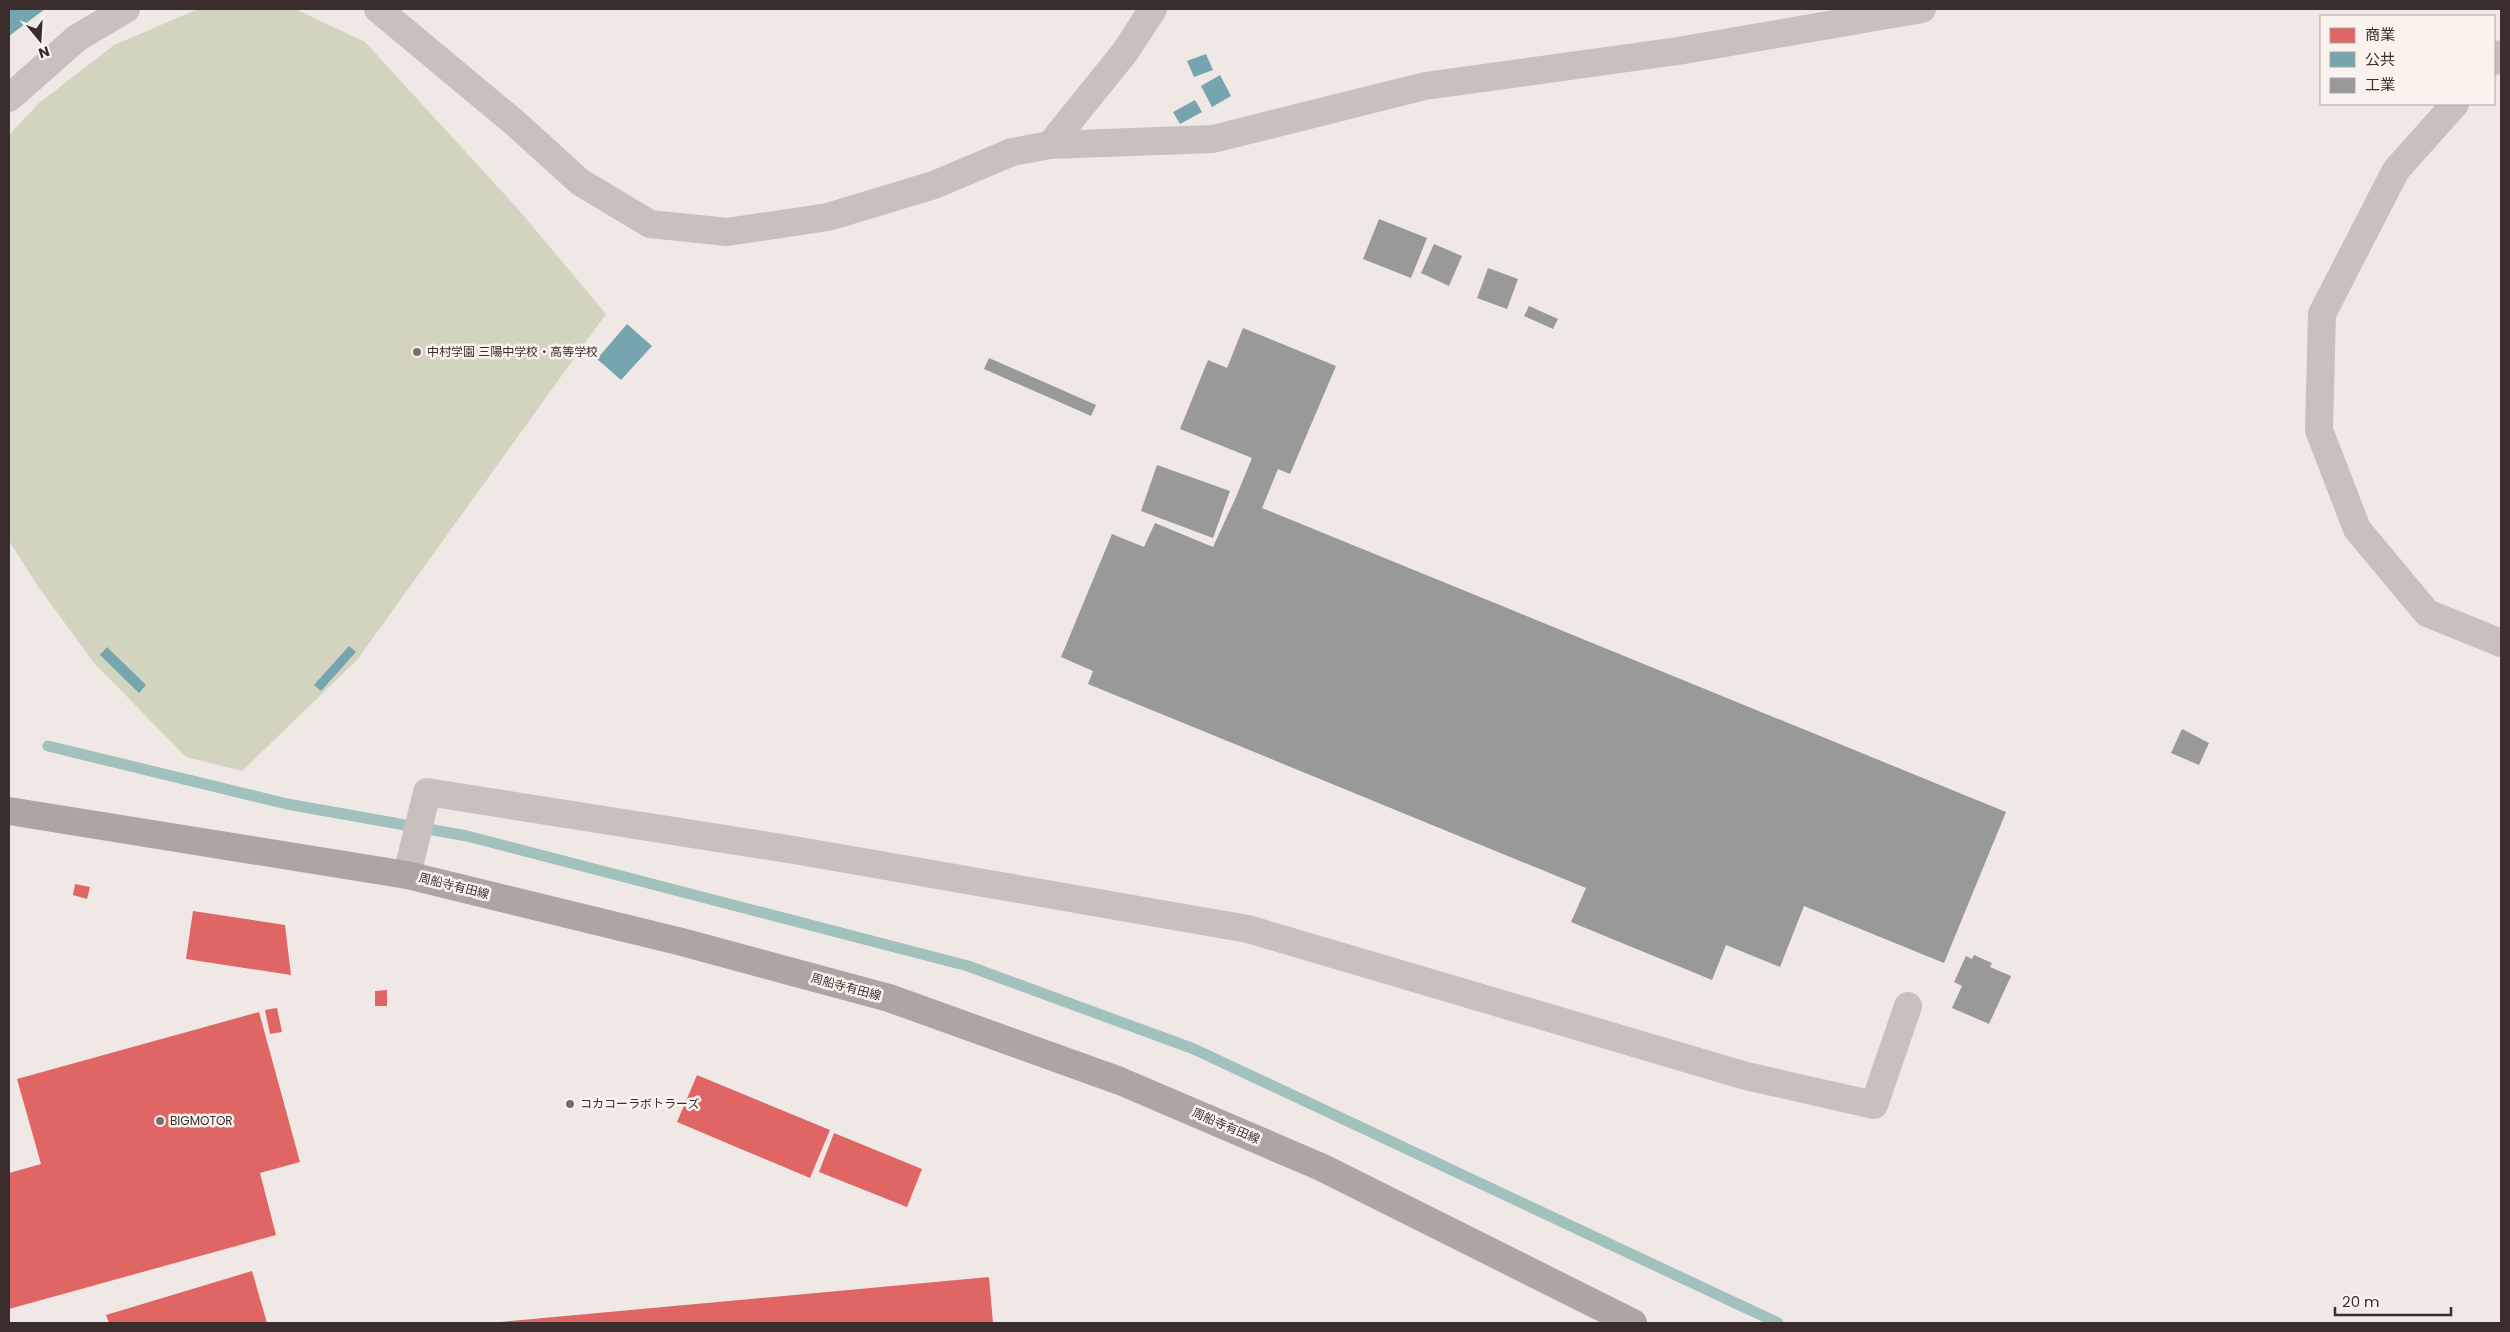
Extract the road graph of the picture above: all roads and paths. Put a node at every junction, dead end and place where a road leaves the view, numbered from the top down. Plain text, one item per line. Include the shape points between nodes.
1 (126, 9) edge
2 (378, 9) edge
3 (1154, 9) edge
4 (1922, 9) edge
5 (9, 98) edge
6 (2454, 105) edge
7 (1050, 145) junction
8 (2501, 643) edge
9 (9, 810) edge
10 (407, 875) junction
11 (1908, 1006) dead end
12 (1632, 1323) edge

1 - 5 lane via 77,38
2 - 7 lane via 508,117 580,182 650,224 727,232 828,217 934,185 1012,152
3 - 7 lane via 1125,52
4 - 7 lane via 1678,51 1425,86 1213,139
6 - 8 lane via 2396,170 2322,314 2319,430 2357,529 2427,613
9 - 10 main road, 周船寺有田線
10 - 11 lane via 427,792 794,850 1248,929 1746,1076 1874,1105
10 - 12 main road, 周船寺有田線 via 682,942 889,998 1120,1081 1322,1167

